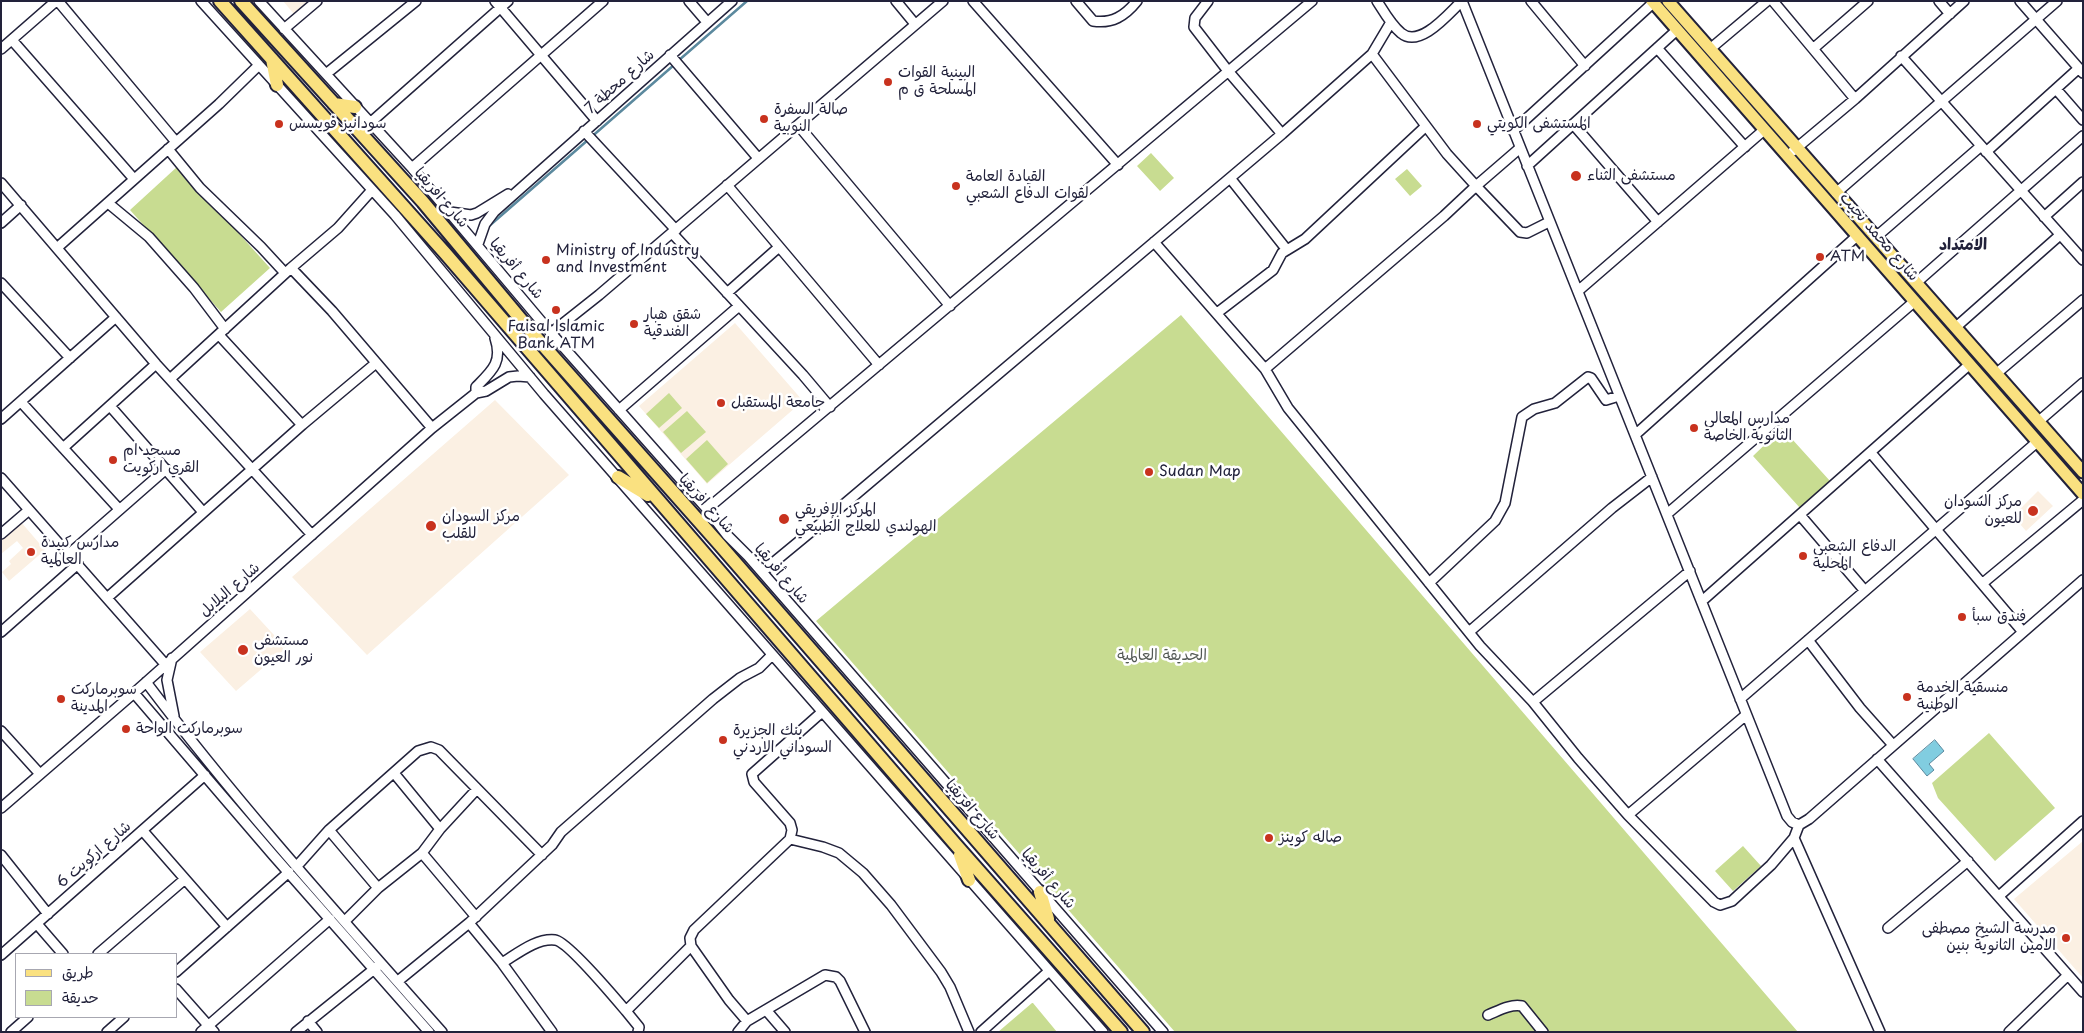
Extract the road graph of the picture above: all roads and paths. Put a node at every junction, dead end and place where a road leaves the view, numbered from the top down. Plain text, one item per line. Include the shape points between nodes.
1 (57, 1) edge
2 (201, 1) edge
3 (220, 1) edge
4 (241, 1) edge
5 (259, 1) edge
6 (317, 1) edge
7 (416, 1) edge
8 (604, 1) edge
9 (689, 1) edge
10 (732, 1) edge
11 (896, 1) edge
12 (943, 1) edge
13 (973, 1) edge
14 (1076, 1) edge
15 (1137, 1) edge
16 (1208, 1) edge
17 (1312, 1) edge
18 (1377, 1) edge
19 (1462, 1) edge
20 (1531, 1) edge
21 (1668, 1) edge
22 (1767, 1) edge
23 (1773, 1) edge
24 (1868, 1) edge
25 (1939, 1) edge
26 (1964, 1) edge
27 (2020, 1) edge
28 (2057, 1) edge
29 (1652, 2) edge
30 (501, 3) edge
31 (1950, 14) junction
32 (2036, 20) junction
33 (707, 22) junction
34 (1391, 22) junction
35 (915, 24) junction
36 (284, 29) junction
37 (1677, 30) junction
38 (12, 40) junction
39 (1657, 48) junction
40 (1814, 48) junction
41 (1, 49) edge
42 (1710, 49) junction
43 (1372, 54) junction
44 (670, 55) junction
45 (542, 56) junction
46 (1901, 56) junction
47 (272, 59) junction
48 (258, 65) junction
49 (1585, 66) junction
50 (2080, 66) edge
51 (1228, 71) junction
52 (326, 74) junction
53 (277, 85) junction
54 (2056, 89) junction
55 (1855, 99) junction
56 (1941, 102) junction
57 (334, 104) junction
58 (355, 107) junction
59 (597, 120) junction
60 (2083, 120) edge
61 (370, 123) junction
62 (1573, 124) junction
63 (798, 126) junction
64 (1425, 127) junction
65 (1764, 130) junction
66 (1512, 131) junction
67 (584, 132) junction
68 (1282, 134) junction
69 (2083, 136) edge
70 (176, 142) junction
71 (1745, 147) junction
72 (1520, 148) junction
73 (1797, 148) junction
74 (168, 149) junction
75 (1983, 149) junction
76 (1786, 156) junction
77 (758, 158) junction
78 (1118, 164) junction
79 (1527, 166) junction
80 (412, 168) junction
81 (1230, 178) junction
82 (134, 179) junction
83 (2083, 182) edge
84 (1, 183) edge
85 (526, 184) junction
86 (727, 186) junction
87 (1476, 186) junction
88 (372, 190) junction
89 (2021, 191) junction
90 (1836, 193) junction
91 (108, 203) junction
92 (21, 206) junction
93 (450, 212) junction
94 (2044, 217) junction
95 (1549, 222) junction
96 (1658, 222) junction
97 (1, 223) edge
98 (674, 231) junction
99 (2060, 235) junction
100 (1857, 236) junction
101 (1876, 238) junction
102 (1154, 242) junction
103 (478, 244) junction
104 (58, 247) junction
105 (779, 247) junction
106 (1287, 250) junction
107 (2083, 260) edge
108 (288, 270) junction
109 (1917, 282) junction
110 (1, 283) edge
111 (1578, 292) junction
112 (727, 293) junction
113 (2083, 300) edge
114 (1915, 301) junction
115 (739, 306) junction
116 (950, 306) junction
117 (1217, 313) junction
118 (116, 317) junction
119 (1956, 327) junction
120 (222, 332) junction
121 (493, 333) junction
122 (551, 333) junction
123 (70, 358) junction
124 (156, 364) junction
125 (376, 364) junction
126 (1970, 364) junction
127 (879, 365) junction
128 (1265, 369) junction
129 (1997, 373) junction
130 (530, 377) junction
131 (170, 379) junction
132 (2083, 383) edge
133 (476, 392) junction
134 (1619, 396) junction
135 (21, 402) junction
136 (110, 406) junction
137 (830, 407) junction
138 (619, 410) junction
139 (1, 420) edge
140 (2039, 421) junction
141 (302, 425) junction
142 (432, 428) junction
143 (1635, 435) junction
144 (2037, 442) junction
145 (63, 448) junction
146 (1871, 453) junction
147 (2081, 467) edge
148 (166, 469) junction
149 (252, 471) junction
150 (618, 477) junction
151 (1652, 477) junction
152 (1, 478) edge
153 (2083, 494) edge
154 (2083, 500) edge
155 (660, 502) junction
156 (119, 509) junction
157 (707, 509) junction
158 (30, 510) junction
159 (203, 512) junction
160 (1667, 514) junction
161 (1800, 515) junction
162 (1936, 528) junction
163 (1, 534) edge
164 (312, 536) junction
165 (724, 540) junction
166 (69, 554) junction
167 (78, 564) junction
168 (1690, 571) junction
169 (762, 572) junction
170 (2083, 580) edge
171 (1429, 583) junction
172 (1983, 583) junction
173 (1864, 590) junction
174 (107, 598) junction
175 (1702, 601) junction
176 (1, 632) edge
177 (1469, 632) junction
178 (2023, 632) junction
179 (1808, 640) junction
180 (772, 655) junction
181 (169, 661) junction
182 (146, 682) junction
183 (845, 688) junction
184 (134, 693) junction
185 (1740, 699) junction
186 (833, 701) junction
187 (1533, 702) junction
188 (860, 705) junction
189 (822, 712) junction
190 (1746, 715) junction
191 (174, 719) junction
192 (852, 726) junction
193 (1, 731) edge
194 (1893, 745) junction
195 (1877, 759) junction
196 (40, 774) junction
197 (394, 774) junction
198 (205, 775) junction
199 (477, 789) junction
200 (1, 808) edge
201 (1628, 814) junction
202 (2083, 821) edge
203 (1799, 825) junction
204 (440, 829) junction
205 (328, 830) junction
206 (143, 831) junction
207 (1794, 838) junction
208 (790, 839) junction
209 (956, 846) junction
210 (422, 853) junction
211 (1, 855) edge
212 (542, 855) junction
213 (1968, 861) junction
214 (297, 866) junction
215 (289, 872) junction
216 (185, 879) junction
217 (969, 880) junction
218 (378, 888) junction
219 (1040, 892) junction
220 (1999, 896) junction
221 (48, 914) junction
222 (330, 919) junction
223 (473, 920) junction
224 (345, 921) junction
225 (37, 924) junction
226 (1049, 924) junction
227 (227, 926) junction
228 (1888, 928) dead end
229 (691, 946) junction
230 (62, 953) edge
231 (99, 953) edge
232 (1, 956) edge
233 (502, 963) junction
234 (377, 966) junction
235 (178, 970) edge
236 (1049, 970) junction
237 (2068, 975) junction
238 (398, 981) junction
239 (178, 991) edge
240 (2083, 992) edge
241 (766, 1010) junction
242 (626, 1011) junction
243 (1488, 1015) dead end
244 (27, 1018) edge
245 (121, 1018) edge
246 (308, 1021) junction
247 (747, 1021) junction
248 (211, 1028) edge
249 (11, 1032) edge
250 (107, 1032) edge
251 (201, 1032) edge
252 (296, 1032) edge
253 (317, 1032) edge
254 (429, 1032) edge
255 (442, 1032) edge
256 (552, 1032) edge
257 (638, 1032) edge
258 (738, 1032) edge
259 (785, 1032) edge
260 (865, 1032) edge
261 (968, 1032) edge
262 (981, 1032) edge
263 (1103, 1032) edge
264 (1121, 1032) edge
265 (1143, 1032) edge
266 (1163, 1032) edge
267 (1543, 1032) edge
268 (1880, 1032) edge
269 (2009, 1032) edge

1 - 38 street
1 - 70 street
2 - 48 street
3 - 47 highway
4 - 57 highway, شارع افريقيا
5 - 36 street, شارع أفريقيا
6 - 36 street
7 - 52 street
8 - 45 street
9 - 33 street
10 - 33 street, شارع محطة 7
11 - 35 street
12 - 35 street
13 - 78 street
14 - 15 street via 1093,22 1105,23 1118,18
16 - 51 street via 1195,18 1194,27
17 - 51 street
18 - 34 street
19 - 34 street via 1422,36 1407,37
19 - 66 street
20 - 49 street
21 - 42 main road, شارع محمد نجيب
22 - 42 street
23 - 40 street
24 - 40 street
25 - 31 street
26 - 31 street
27 - 32 street
28 - 32 street
29 - 37 main road, شارع محمد نجيب
29 - 49 street
30 - 45 street
30 - 61 street
31 - 46 street
32 - 50 street
32 - 56 street
33 - 44 street, شارع محطة 7
34 - 43 street
35 - 63 street
36 - 52 street, شارع أفريقيا
37 - 39 street
37 - 65 main road, شارع محمد نجيب
38 - 41 street
38 - 82 street
39 - 62 street
39 - 71 street
40 - 55 street
42 - 73 main road, شارع محمد نجيب
43 - 64 street
43 - 68 street
44 - 59 street, شارع محطة 7
44 - 77 street
45 - 59 street
45 - 80 street
46 - 55 street
46 - 56 street
47 - 53 highway
47 - 155 highway
48 - 53 street
48 - 70 street
49 - 66 street
50 - 54 street
51 - 68 street
51 - 78 street
52 - 58 street, شارع أفريقيا
53 - 88 street
54 - 60 street
54 - 75 street
55 - 73 street
56 - 75 street
56 - 90 street
57 - 58 highway
57 - 165 highway, شارع افريقيا via 423,202 534,335
58 - 61 street, شارع أفريقيا
59 - 67 street, شارع محطة 7
61 - 80 street, شارع أفريقيا
62 - 79 street
62 - 96 street
63 - 77 street
63 - 116 street
64 - 87 street
64 - 106 street via 1305,239
65 - 71 street
65 - 76 main road, شارع محمد نجيب
66 - 72 street
67 - 85 street, شارع محطة 7
67 - 98 street
68 - 81 street
69 - 89 street
70 - 74 street
71 - 96 street
72 - 79 street
72 - 87 street
73 - 76 street
73 - 90 main road, شارع محمد نجيب
74 - 82 street
74 - 108 street via 200,188
75 - 89 street
75 - 101 street
76 - 100 main road, شارع محمد نجيب
77 - 86 street
78 - 116 street
79 - 95 street
80 - 93 street, شارع أفريقيا
81 - 102 street
81 - 106 street
82 - 91 street
83 - 94 street
84 - 92 street
85 - 93 street via 477,213
85 - 103 street via 487,220
86 - 98 street
86 - 105 street
87 - 95 street via 1520,232 1527,233
87 - 128 street
88 - 108 street via 338,228
88 - 121 street
89 - 94 street
89 - 109 street
90 - 101 main road, شارع محمد نجيب
91 - 104 street
91 - 120 street via 149,237 194,288
92 - 97 street
92 - 104 street
93 - 103 street, شارع أفريقيا
94 - 99 street
95 - 111 street
96 - 111 street
98 - 112 street
98 - 122 street
99 - 107 street
99 - 119 street
100 - 114 main road, شارع محمد نجيب
100 - 143 street
101 - 109 main road, شارع محمد نجيب
102 - 117 street
102 - 169 street
103 - 122 street, شارع أفريقيا
104 - 118 street
105 - 112 street
105 - 127 street
106 - 117 street via 1273,270
108 - 120 street
108 - 125 street via 332,311
109 - 119 main road, شارع محمد نجيب
110 - 123 street
111 - 134 street
112 - 115 street
113 - 129 street
114 - 126 main road, شارع محمد نجيب
114 - 160 street
115 - 137 street
115 - 138 street
116 - 127 street
117 - 128 street
118 - 123 street
118 - 124 street
119 - 129 main road, شارع محمد نجيب
120 - 131 street
120 - 141 street
121 - 130 street
121 - 133 street, شارع البلابل via 497,359 491,373 476,386
122 - 138 street, شارع أفريقيا
123 - 135 street
124 - 131 street
124 - 136 street
125 - 141 street
125 - 142 street
126 - 144 main road, شارع محمد نجيب
126 - 146 street
127 - 137 street
128 - 171 street via 1288,408
129 - 140 main road, شارع محمد نجيب
130 - 133 street, شارع البلابل via 509,378 486,391
130 - 150 street
131 - 149 street
132 - 140 street
133 - 142 street, شارع البلابل
134 - 143 street
134 - 171 street via 1606,400 1588,377 1555,403 1534,409 1522,417 1500,515
135 - 139 street
135 - 145 street
136 - 145 street
136 - 148 street
137 - 157 street
138 - 157 street, شارع أفريقيا
140 - 147 main road, شارع محمد نجيب
141 - 149 street
142 - 164 street, شارع البلابل
143 - 151 street
144 - 153 main road, شارع محمد نجيب
144 - 162 street
145 - 156 street
146 - 161 street
146 - 162 street
148 - 156 street
148 - 159 street
149 - 159 street
149 - 164 street
150 - 155 highway
150 - 180 street
151 - 160 street
151 - 177 street
152 - 158 street
154 - 172 street
155 - 186 highway
156 - 166 street
157 - 165 street, شارع أفريقيا
158 - 163 street
158 - 166 street
159 - 174 street
160 - 168 street
161 - 173 street
161 - 175 street
162 - 172 street
162 - 173 street
164 - 181 street, شارع البلابل
165 - 169 street, شارع أفريقيا
165 - 183 highway, شارع افريقيا
166 - 167 street
167 - 174 street
167 - 176 street
168 - 175 street
168 - 187 street
169 - 219 street, شارع أفريقيا
170 - 178 street
171 - 177 street
172 - 178 street
173 - 179 street
174 - 181 street
175 - 185 street
177 - 187 street
178 - 194 street
179 - 185 street
179 - 194 street
180 - 189 street
180 - 212 street via 646,757 561,832
181 - 182 street, شارع البلابل
181 - 191 street via 167,680
182 - 184 street, شارع البلابل
182 - 191 street
183 - 186 highway
183 - 188 highway, شارع افريقيا
184 - 196 street, شارع البلابل
184 - 198 street
185 - 190 street
186 - 192 highway
187 - 201 street
188 - 192 highway
188 - 226 highway, شارع افريقيا
189 - 208 street via 752,774 754,782 790,823
189 - 217 street
190 - 201 street
190 - 203 street via 1787,816
191 - 214 street
192 - 209 highway
193 - 196 street
194 - 195 street
195 - 203 street
195 - 213 street
196 - 200 street, شارع البلابل
197 - 199 street via 418,751 432,748 439,750
197 - 204 street
197 - 205 street
198 - 206 street, شارع اركويت 6
198 - 215 street
199 - 204 street
199 - 212 street
201 - 207 street via 1714,902 1720,904 1732,901 1771,865
202 - 220 street
203 - 207 street
204 - 210 street
205 - 214 street
205 - 218 street
206 - 216 street
206 - 221 street, شارع اركويت 6
207 - 268 street
208 - 229 street via 694,930
208 - 261 street via 839,853 863,872 941,972
209 - 217 highway
209 - 264 highway
210 - 218 street
210 - 223 street
211 - 221 street
212 - 223 street
213 - 220 street
213 - 228 street
214 - 224 street
215 - 222 street
215 - 227 street
216 - 227 street
216 - 231 street
217 - 236 street
218 - 224 street
219 - 226 highway
219 - 266 street, شارع أفريقيا
220 - 237 street
221 - 225 street, شارع اركويت 6
222 - 234 street
222 - 248 street
223 - 233 street
223 - 238 street
224 - 234 street
225 - 230 street
225 - 232 street, شارع اركويت 6
226 - 265 highway, شارع افريقيا
227 - 235 street
229 - 242 street
229 - 247 street
233 - 242 street via 538,943 555,940 581,959
233 - 256 street
234 - 238 street
234 - 246 street
234 - 254 street
236 - 262 street
236 - 263 street
237 - 240 street
237 - 269 street
238 - 255 street
239 - 248 street
241 - 247 street
241 - 259 street
241 - 260 street via 831,975 840,981
242 - 257 street via 639,1027
243 - 267 street via 1506,1007 1522,1006
244 - 249 street
245 - 250 street
246 - 252 street
246 - 253 street
247 - 258 street
248 - 251 street

